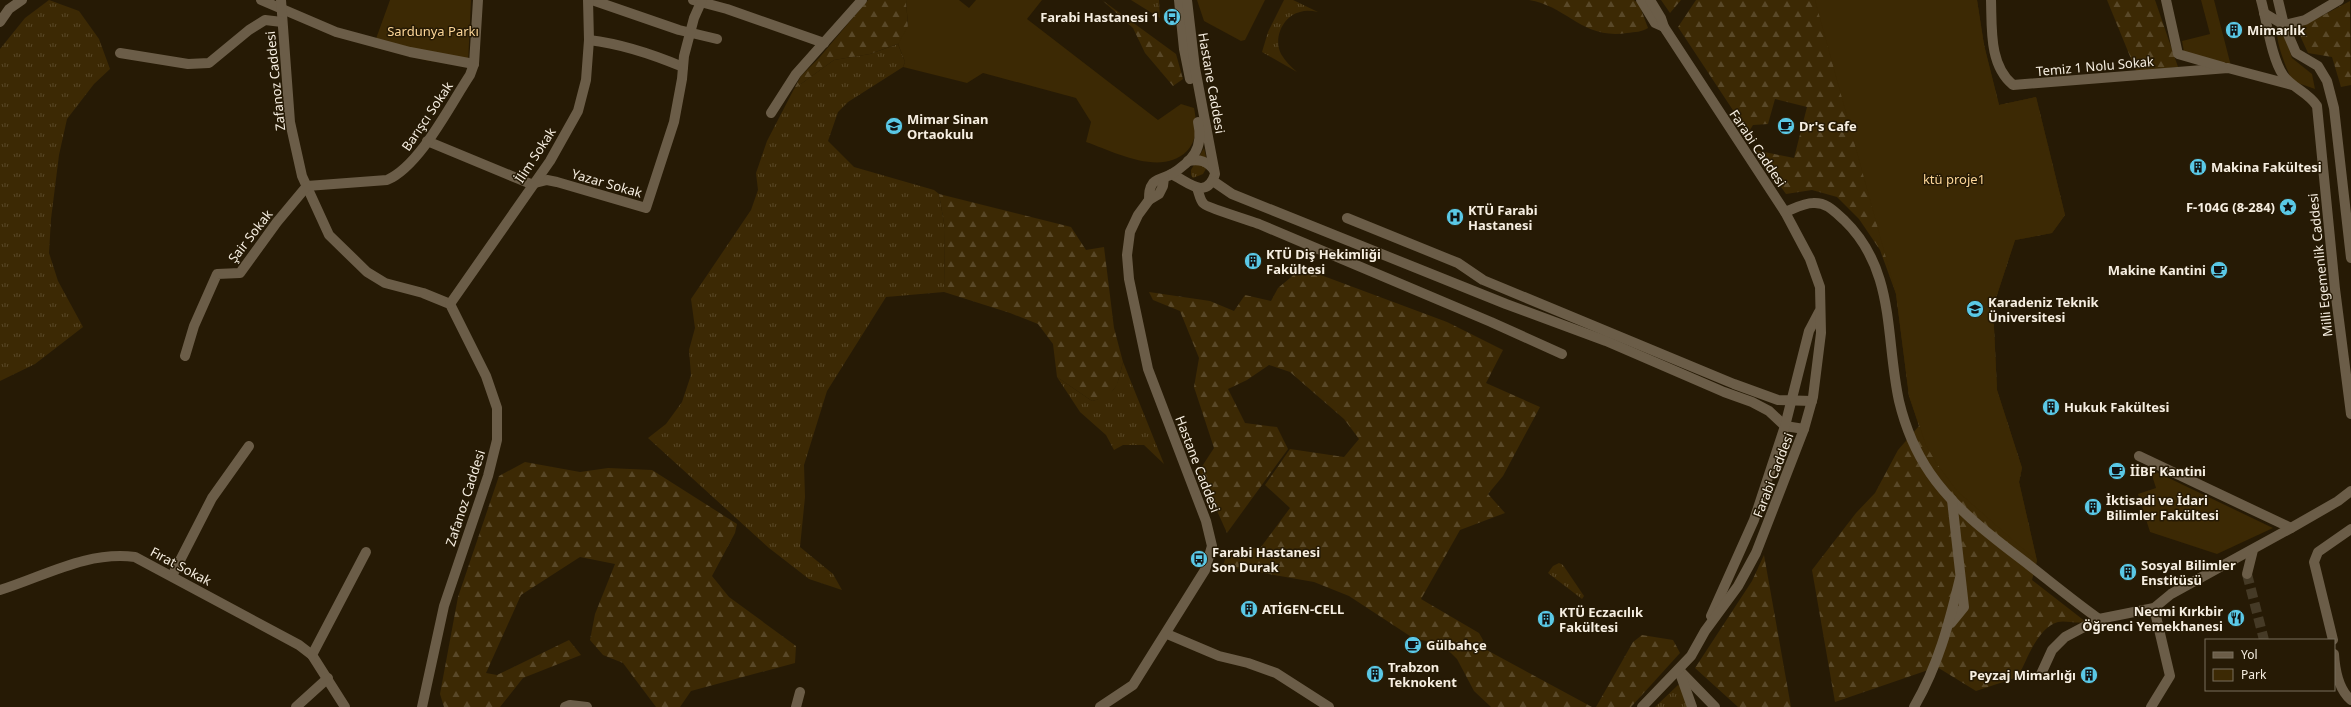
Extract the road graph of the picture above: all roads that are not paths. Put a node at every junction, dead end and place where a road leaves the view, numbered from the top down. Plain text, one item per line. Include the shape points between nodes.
1 (22, 0) edge
2 (261, 0) edge
3 (478, 0) edge
4 (588, 0) edge
5 (592, 0) edge
6 (862, 0) edge
7 (1179, 0) edge
8 (1187, 0) edge
9 (1641, 0) edge
10 (1650, 0) edge
11 (1992, 0) edge
12 (2166, 0) edge
13 (2261, 0) edge
14 (2278, 0) edge
15 (2339, 0) edge
16 (699, 1) edge
17 (280, 5) edge
18 (2264, 13) junction
19 (0, 22) edge
20 (282, 22) junction
21 (2284, 25) junction
22 (1664, 27) junction
23 (689, 33) junction
24 (717, 39) dead end
25 (589, 40) junction
26 (824, 43) junction
27 (120, 53) dead end
28 (2276, 59) junction
29 (474, 64) junction
30 (683, 67) junction
31 (2228, 68) junction
32 (2269, 79) junction
33 (2292, 85) junction
34 (2329, 90) junction
35 (2312, 98) junction
36 (771, 113) dead end
37 (427, 141) junction
38 (1186, 163) junction
39 (1214, 170) junction
40 (1168, 176) junction
41 (1184, 179) junction
42 (1213, 181) junction
43 (531, 184) junction
44 (307, 186) junction
45 (1197, 188) junction
46 (1785, 212) junction
47 (1347, 218) dead end
48 (2351, 258) edge
49 (450, 304) junction
50 (1819, 312) junction
51 (1562, 354) dead end
52 (185, 356) dead end
53 (1812, 401) junction
54 (1791, 402) junction
55 (2351, 414) edge
56 (1785, 426) junction
57 (1804, 429) junction
58 (249, 446) dead end
59 (2138, 456) dead end
60 (2351, 491) edge
61 (1952, 500) junction
62 (2291, 528) junction
63 (2351, 529) edge
64 (2253, 550) junction
65 (366, 552) dead end
66 (2247, 574) tunnel mouth
67 (172, 576) junction
68 (0, 590) edge
69 (2154, 608) junction
70 (2099, 619) junction
71 (1705, 631) junction
72 (1167, 634) junction
73 (2333, 639) edge
74 (312, 655) junction
75 (2335, 660) edge
76 (1679, 670) junction
77 (2041, 674) dead end
78 (328, 678) junction
79 (800, 692) dead end
80 (2351, 700) edge
81 (296, 707) edge
82 (345, 707) edge
83 (422, 707) edge
84 (565, 707) edge
85 (587, 707) edge
86 (796, 707) edge
87 (1100, 707) edge
88 (1329, 707) edge
89 (1642, 707) edge
90 (1692, 707) edge
91 (1715, 707) edge
92 (1914, 707) edge
93 (2151, 707) edge

1 - 19 street via 9,9
2 - 17 street
3 - 29 street, Barışcı Sokak
4 - 25 street, İlim Sokak
5 - 23 street
6 - 26 street
7 - 38 street, Hastane Caddesi via 1184,49 1201,140 1200,146
8 - 39 street, Hastane Caddesi via 1194,62
9 - 22 street, Farabi Caddesi via 1655,23
10 - 22 street, Farabi Caddesi
11 - 31 street, Temiz 1 Nolu Sokak via 1993,46 2003,77 2013,85
12 - 31 street via 2178,54
13 - 18 street
14 - 21 street
15 - 21 street via 2305,20
16 - 23 street, Yazar Sokak
16 - 26 street
17 - 20 street, Zafanoz Caddesi
17 - 29 street via 336,32 410,52
18 - 21 street
18 - 28 street
20 - 27 street via 265,20 209,63 188,64
20 - 44 street, Zafanoz Caddesi via 290,122 302,176
21 - 34 street via 2296,53 2318,66
22 - 46 street, Farabi Caddesi
23 - 24 street
23 - 30 street, Yazar Sokak
25 - 30 street via 638,49
25 - 43 street, İlim Sokak via 586,80 578,111 550,161
26 - 36 street via 796,74
28 - 32 street
28 - 33 street via 2282,74
29 - 37 street, Barışcı Sokak via 470,75
30 - 43 street, Yazar Sokak via 674,122 646,208 557,182 547,180
31 - 32 street, Temiz 1 Nolu Sokak
32 - 33 street, Temiz 1 Nolu Sokak
33 - 35 street
34 - 35 street
34 - 48 street via 2334,108
35 - 55 street, Milli Egemenlik Caddesi via 2317,106 2319,118 2332,260
37 - 43 street
37 - 44 street, Barışcı Sokak via 416,158 398,175 387,180
38 - 39 street via 1199,160 1210,164
38 - 40 street, Hastane Caddesi
38 - 41 street via 1182,174
39 - 42 street, Hastane Caddesi
40 - 41 street
40 - 72 street, Hastane Caddesi via 1159,194 1149,200 1138,215 1130,232 1127,256 1148,369 1206,521 1212,546 1205,570
41 - 45 street via 1190,186
42 - 45 street
42 - 56 street via 1232,194 1606,341 1752,402 1769,411
43 - 49 street, İlim Sokak
44 - 49 street, Zafanoz Caddesi via 329,235 367,272 385,283
44 - 52 street, Şair Sokak via 240,273 216,274 194,326
45 - 51 street via 1203,204 1210,208 1259,224
46 - 50 street, Farabi Caddesi via 1810,259 1820,287
46 - 61 street via 1812,202 1826,204 1851,227 1863,243 1882,285 1905,423 1930,473
47 - 54 street via 1458,263 1483,280 1705,373 1778,400
49 - 83 street, Zafanoz Caddesi via 486,376 497,408 497,440 488,476 444,606
50 - 53 street, Farabi Caddesi via 1821,333
50 - 54 street, Farabi Caddesi via 1809,331
53 - 54 street
53 - 57 street, Farabi Caddesi
54 - 56 street, Farabi Caddesi
56 - 57 street
56 - 71 street, Farabi Caddesi via 1754,520 1726,578
57 - 71 street, Farabi Caddesi via 1756,553 1738,586
58 - 67 street via 212,498
59 - 62 street
60 - 62 street
61 - 70 street via 2010,550
61 - 92 street via 1964,607 1950,625 1937,663
62 - 64 street
63 - 73 street via 2318,552 2314,562
64 - 66 street
64 - 69 street via 2171,594
65 - 74 street
67 - 68 street, Fırat Sokak via 135,557 107,556 59,567
67 - 74 street, Fırat Sokak via 299,644
69 - 70 street
69 - 93 street via 2170,676
70 - 77 street via 2065,637 2052,650
71 - 76 street, Farabi Caddesi via 1691,656
72 - 87 street, Hastane Caddesi via 1133,685
72 - 88 street via 1219,656 1276,673
74 - 78 street, Fırat Sokak
75 - 80 street via 2342,689
76 - 89 street, Farabi Caddesi
76 - 90 street
76 - 91 street
78 - 81 street
78 - 82 street, Fırat Sokak
79 - 86 street
84 - 85 street

